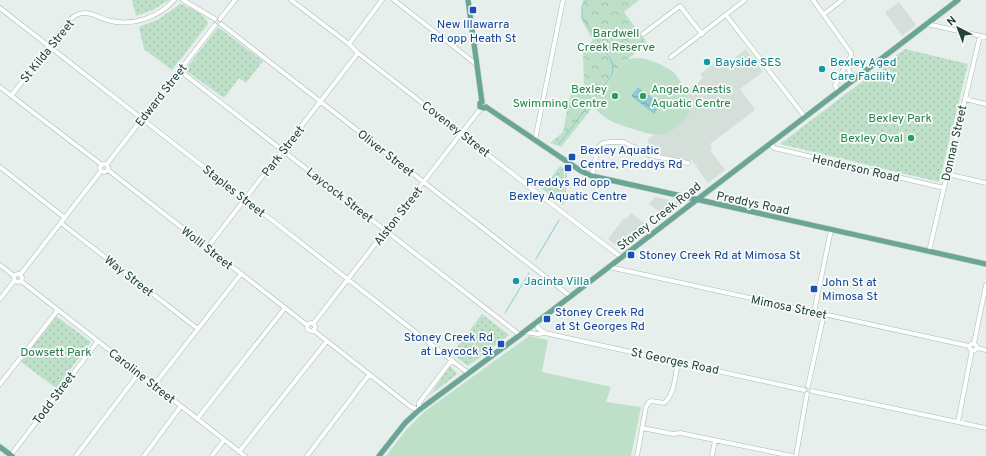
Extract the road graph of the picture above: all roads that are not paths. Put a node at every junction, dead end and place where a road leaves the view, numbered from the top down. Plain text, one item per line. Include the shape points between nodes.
1 (174, 0) edge
2 (183, 0) edge
3 (235, 0) edge
4 (291, 0) edge
5 (382, 0) edge
6 (394, 0) edge
7 (468, 0) edge
8 (563, 0) edge
9 (745, 0) edge
10 (813, 0) edge
11 (842, 0) edge
12 (958, 0) edge
13 (0, 8) edge
14 (824, 14) junction
15 (726, 15) junction
16 (220, 18) junction
17 (215, 19) junction
18 (221, 24) junction
19 (927, 24) junction
20 (215, 25) junction
21 (644, 34) dead end
22 (702, 34) junction
23 (980, 36) junction
24 (986, 37) edge
25 (349, 44) junction
26 (49, 47) junction
27 (358, 53) junction
28 (671, 57) dead end
29 (848, 62) junction
30 (476, 64) junction
31 (179, 70) junction
32 (859, 76) junction
33 (0, 87) edge
34 (838, 91) junction
35 (11, 96) junction
36 (965, 99) junction
37 (321, 101) junction
38 (986, 104) edge
39 (484, 107) junction
40 (805, 116) junction
41 (142, 119) junction
42 (462, 133) junction
43 (535, 140) junction
44 (770, 144) junction
45 (282, 151) junction
46 (688, 163) dead end
47 (104, 165) junction
48 (0, 168) edge
49 (108, 170) junction
50 (101, 171) junction
51 (947, 174) junction
52 (592, 176) junction
53 (424, 182) junction
54 (986, 183) edge
55 (944, 188) junction
56 (245, 199) junction
57 (696, 200) junction
58 (65, 218) junction
59 (61, 223) junction
60 (831, 230) junction
61 (386, 231) junction
62 (207, 248) junction
63 (929, 251) junction
64 (621, 257) junction
65 (986, 264) edge
66 (0, 265) edge
67 (609, 267) junction
68 (241, 274) junction
69 (20, 275) junction
70 (14, 278) junction
71 (348, 280) junction
72 (21, 281) junction
73 (986, 285) edge
74 (570, 296) junction
75 (0, 299) edge
76 (285, 308) junction
77 (58, 310) junction
78 (814, 312) junction
79 (824, 314) junction
80 (539, 321) junction
81 (313, 324) junction
82 (307, 325) junction
83 (198, 329) junction
84 (313, 330) junction
85 (522, 333) junction
86 (545, 333) junction
87 (98, 341) junction
88 (327, 341) junction
89 (974, 343) junction
90 (970, 346) junction
91 (977, 348) junction
92 (972, 350) junction
93 (986, 350) edge
94 (452, 361) junction
95 (678, 362) junction
96 (139, 374) junction
97 (468, 374) junction
98 (369, 375) junction
99 (0, 384) edge
100 (154, 385) junction
101 (808, 386) junction
102 (804, 390) junction
103 (812, 391) junction
104 (807, 394) junction
105 (182, 406) junction
106 (419, 410) junction
107 (197, 419) junction
108 (958, 422) junction
109 (642, 428) junction
110 (986, 428) edge
111 (224, 440) junction
112 (715, 441) junction
113 (0, 447) edge
114 (239, 452) junction
115 (11, 456) edge
116 (76, 456) edge
117 (144, 456) edge
118 (212, 456) edge
119 (245, 456) edge
120 (307, 456) edge
121 (379, 456) edge
122 (637, 456) edge
123 (712, 456) edge
124 (792, 456) edge
125 (796, 456) edge

1 - 26 street, St Kilda Street via 162,11 146,19 130,22 107,20 90,13 79,14 71,19
2 - 17 street
3 - 16 street
4 - 25 street, Coveney Street
5 - 25 street
6 - 30 street
7 - 30 main road
8 - 43 street
9 - 15 street
10 - 14 street
11 - 14 street
12 - 19 main road, Stoney Creek Road
13 - 26 street, Staples Street
14 - 29 street via 850,50
15 - 22 street
15 - 40 street
16 - 17 street
16 - 18 street
17 - 20 street
18 - 20 street
18 - 37 street, Oliver Street
19 - 23 street
19 - 32 main road, Stoney Creek Road
20 - 31 street, Edward Street
21 - 22 street via 680,6
22 - 28 street
23 - 24 street
23 - 36 street, Donnan Street
25 - 27 street, Coveney Street
26 - 35 street, St Kilda Street
26 - 41 street, Staples Street
27 - 37 street, Park Street
27 - 42 street, Coveney Street
29 - 32 street via 850,73
29 - 34 street via 836,85
30 - 39 main road, Preddys Road via 482,102 486,102
31 - 41 street, Edward Street
31 - 45 street, Laycock Street
32 - 34 main road, Stoney Creek Road
33 - 35 street
34 - 40 main road, Stoney Creek Road
35 - 47 street
36 - 38 street
36 - 51 street, Donnan Street
37 - 45 street, Park Street
37 - 53 street, Oliver Street
39 - 42 street, Alston Street
39 - 43 main road, Preddys Road
40 - 44 main road, Stoney Creek Road
41 - 47 street, Edward Street
41 - 56 street, Staples Street
42 - 53 street, Alston Street
42 - 64 street, Coveney Street
43 - 52 main road, Preddys Road
44 - 55 street, Henderson Road via 774,148
44 - 57 main road, Stoney Creek Road
45 - 56 street, Park Street
45 - 61 street, Laycock Street
46 - 52 street via 649,155 624,142 610,142 598,147
47 - 49 street
47 - 50 street via 100,167
48 - 58 street
49 - 50 street
49 - 62 street, Wolli Street
50 - 58 street
51 - 54 street
51 - 55 street, Donnan Street
52 - 57 main road, Preddys Road
53 - 61 street, Alston Street
53 - 74 street, Oliver Street
55 - 63 street, Donnan Street
56 - 62 street, Park Street
56 - 71 street, Staples Street
57 - 60 main road, Preddys Road
57 - 64 main road, Stoney Creek Road
58 - 59 street
59 - 69 street
59 - 83 street, Way Street
60 - 63 main road, Preddys Road
60 - 78 street
61 - 71 street, Alston Street
61 - 85 street, Laycock Street
62 - 68 street, Wolli Street
63 - 65 main road, Preddys Road
64 - 67 main road, Stoney Creek Road
66 - 70 street
67 - 74 main road, Stoney Creek Road
67 - 78 street, Mimosa Street
68 - 76 street, Wolli Street
68 - 83 street
69 - 70 street
69 - 72 street
70 - 72 street via 18,282
70 - 75 street
71 - 81 street, Alston Street
71 - 94 street, Staples Street
72 - 77 street, Caroline Street
73 - 89 street
74 - 80 main road, Stoney Creek Road
76 - 82 street, Wolli Street
76 - 107 street
77 - 87 street, Caroline Street
77 - 99 street
78 - 79 street, Mimosa Street
79 - 90 street, Mimosa Street
79 - 101 street
80 - 85 main road, Stoney Creek Road
80 - 86 street via 538,328
81 - 82 street
81 - 84 street
82 - 84 street via 308,330
83 - 100 street
84 - 88 street
85 - 86 street, St Georges Road
85 - 97 main road, Stoney Creek Road
86 - 95 street, St Georges Road
87 - 96 street, Caroline Street
87 - 115 street, Todd Street
88 - 98 street
88 - 114 street
89 - 90 street
89 - 91 street
90 - 92 street
91 - 92 street
91 - 93 street
92 - 108 street
94 - 97 street, Staples Street
94 - 106 street via 419,403
95 - 102 street, St Georges Road
95 - 109 street via 668,400 649,402
96 - 100 street, Caroline Street
96 - 116 street
97 - 106 main road, Stoney Creek Road
98 - 106 street via 411,407
98 - 120 street
100 - 105 street, Caroline Street
101 - 102 street
101 - 103 street
102 - 104 street
103 - 104 street
103 - 108 street
104 - 125 street
105 - 107 street, Caroline Street
105 - 117 street
106 - 121 main road, Stoney Creek Road via 405,423
107 - 111 street, Caroline Street
108 - 110 street
109 - 112 street
109 - 122 street
111 - 114 street, Caroline Street
111 - 118 street
112 - 123 street
112 - 124 street
113 - 115 main road
114 - 119 street, Caroline Street

